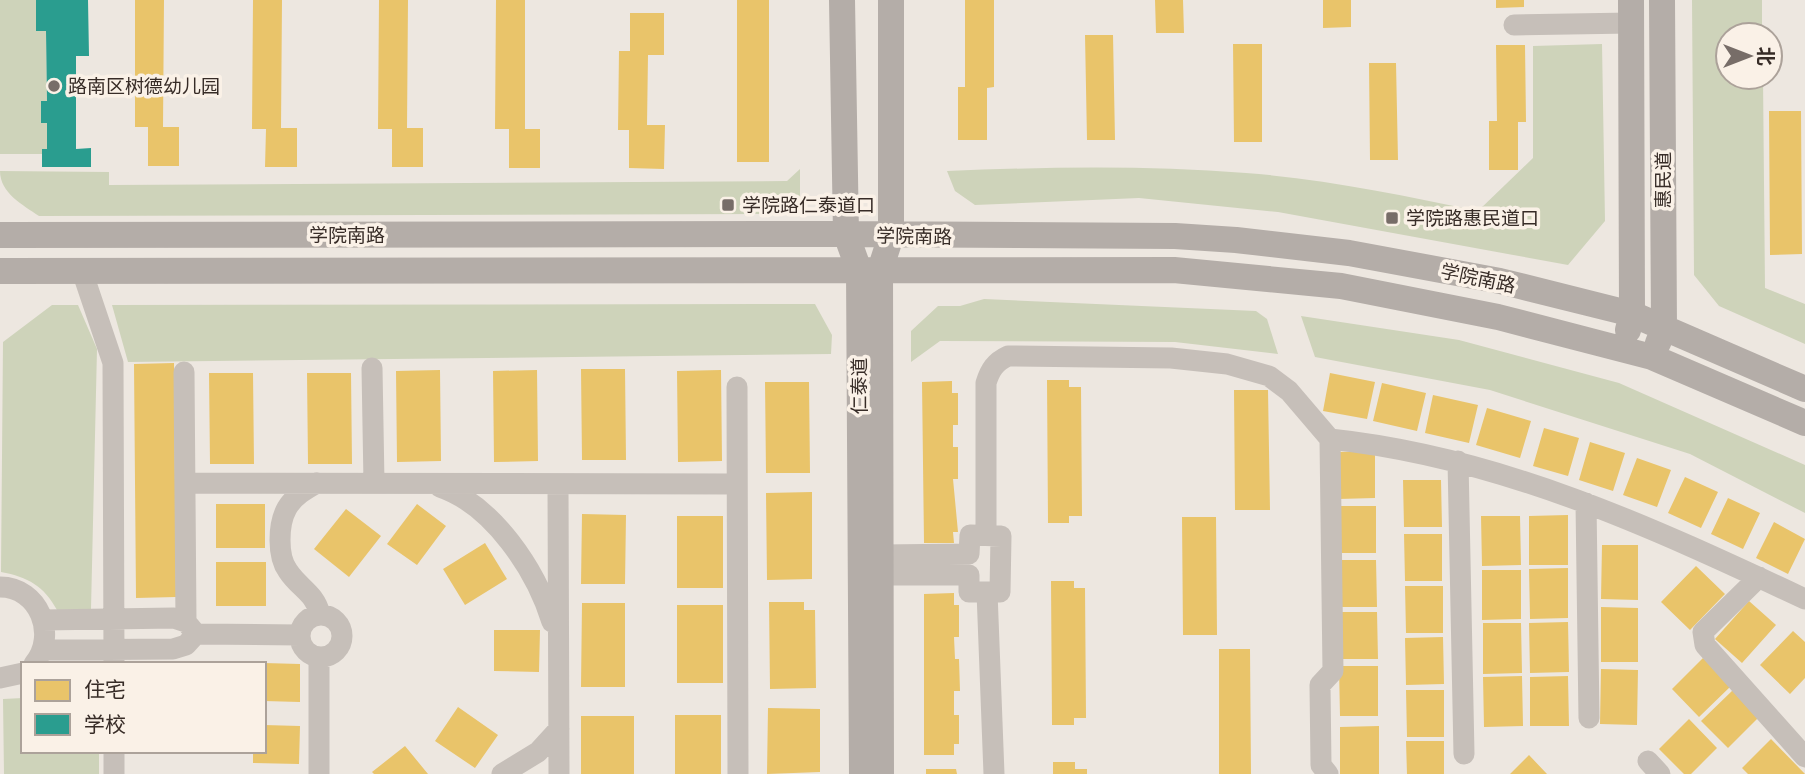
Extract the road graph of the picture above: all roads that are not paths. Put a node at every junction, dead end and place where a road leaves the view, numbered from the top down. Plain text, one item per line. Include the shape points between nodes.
1 (842, 0) edge
2 (891, 0) edge
3 (1662, 0) edge
4 (1631, 12) edge
5 (1514, 25) dead end
6 (846, 234) junction
7 (0, 235) edge
8 (891, 236) junction
9 (869, 270) junction
10 (0, 271) edge
11 (82, 271) junction
12 (1632, 314) junction
13 (1664, 328) junction
14 (1624, 348) junction
15 (1651, 357) junction
16 (372, 368) dead end
17 (184, 372) dead end
18 (737, 387) dead end
19 (1805, 389) edge
20 (1805, 423) edge
21 (1330, 439) junction
22 (1458, 461) junction
23 (185, 483) junction
24 (317, 483) junction
25 (374, 483) junction
26 (428, 484) junction
27 (558, 484) junction
28 (737, 484) junction
29 (1587, 503) junction
30 (986, 535) junction
31 (969, 564) junction
32 (881, 565) junction
33 (1759, 577) junction
34 (0, 587) edge
35 (987, 592) junction
36 (1805, 599) edge
37 (320, 614) junction
38 (114, 619) junction
39 (43, 620) junction
40 (191, 628) junction
41 (300, 635) junction
42 (559, 645) junction
43 (114, 656) edge
44 (38, 657) edge
45 (319, 657) junction
46 (21, 673) edge
47 (0, 678) edge
48 (1589, 718) dead end
49 (559, 729) junction
50 (114, 753) edge
51 (1464, 754) dead end
52 (1805, 757) edge
53 (114, 774) edge
54 (319, 774) edge
55 (502, 774) edge
56 (559, 774) edge
57 (737, 774) edge
58 (862, 774) edge
59 (881, 774) edge
60 (994, 774) edge
61 (1328, 774) edge

1 - 6 main road, 仁泰道
2 - 8 main road, 仁泰道
3 - 13 main road, 惠民道
4 - 5 lane
4 - 12 main road, 惠民道
6 - 7 main road, 学院南路
6 - 8 main road, 学院南路
6 - 9 main road, 仁泰道
8 - 9 main road, 仁泰道
8 - 12 main road, 学院南路 via 1236,240 1349,253 1500,281
9 - 11 main road, 学院南路
9 - 14 main road, 学院南路 via 1227,273 1341,286
9 - 32 main road, 仁泰道
9 - 58 main road, 仁泰道
10 - 11 main road, 学院南路
11 - 38 lane via 113,363
12 - 13 main road, 学院南路
12 - 14 main road, 惠民道
13 - 15 main road, 惠民道
13 - 19 main road, 学院南路
14 - 15 main road, 学院南路
15 - 20 main road, 学院南路
16 - 25 lane
17 - 23 lane
18 - 28 lane
21 - 22 lane
21 - 30 lane via 1305,408 1269,376 1227,364 1171,358 1007,356 998,361 986,383
21 - 61 lane via 1333,671 1320,685 1321,765
22 - 29 lane
22 - 51 lane
23 - 24 lane
23 - 40 lane
24 - 25 lane
24 - 37 lane via 287,508 281,550 286,569 310,592
25 - 26 lane
26 - 27 lane
26 - 42 lane via 459,494 488,517 516,550 542,590
27 - 28 lane
27 - 42 lane
28 - 57 lane
29 - 33 lane
29 - 48 lane
30 - 31 lane via 970,535
30 - 35 lane via 1001,536 1000,592
31 - 32 lane
31 - 35 lane via 969,592
32 - 59 main road, 仁泰道
33 - 36 lane
33 - 52 lane via 1702,638
34 - 39 lane via 20,592 36,603
35 - 60 lane
37 - 41 lane via 307,619
37 - 45 lane via 338,623 342,636 337,649
38 - 39 lane
38 - 40 lane via 174,618
38 - 43 lane
39 - 44 lane
40 - 41 lane
40 - 43 lane via 186,645
41 - 45 lane via 306,651
42 - 49 lane
43 - 44 lane
45 - 54 lane
46 - 47 lane
49 - 55 lane via 538,752
49 - 56 lane
50 - 53 lane

